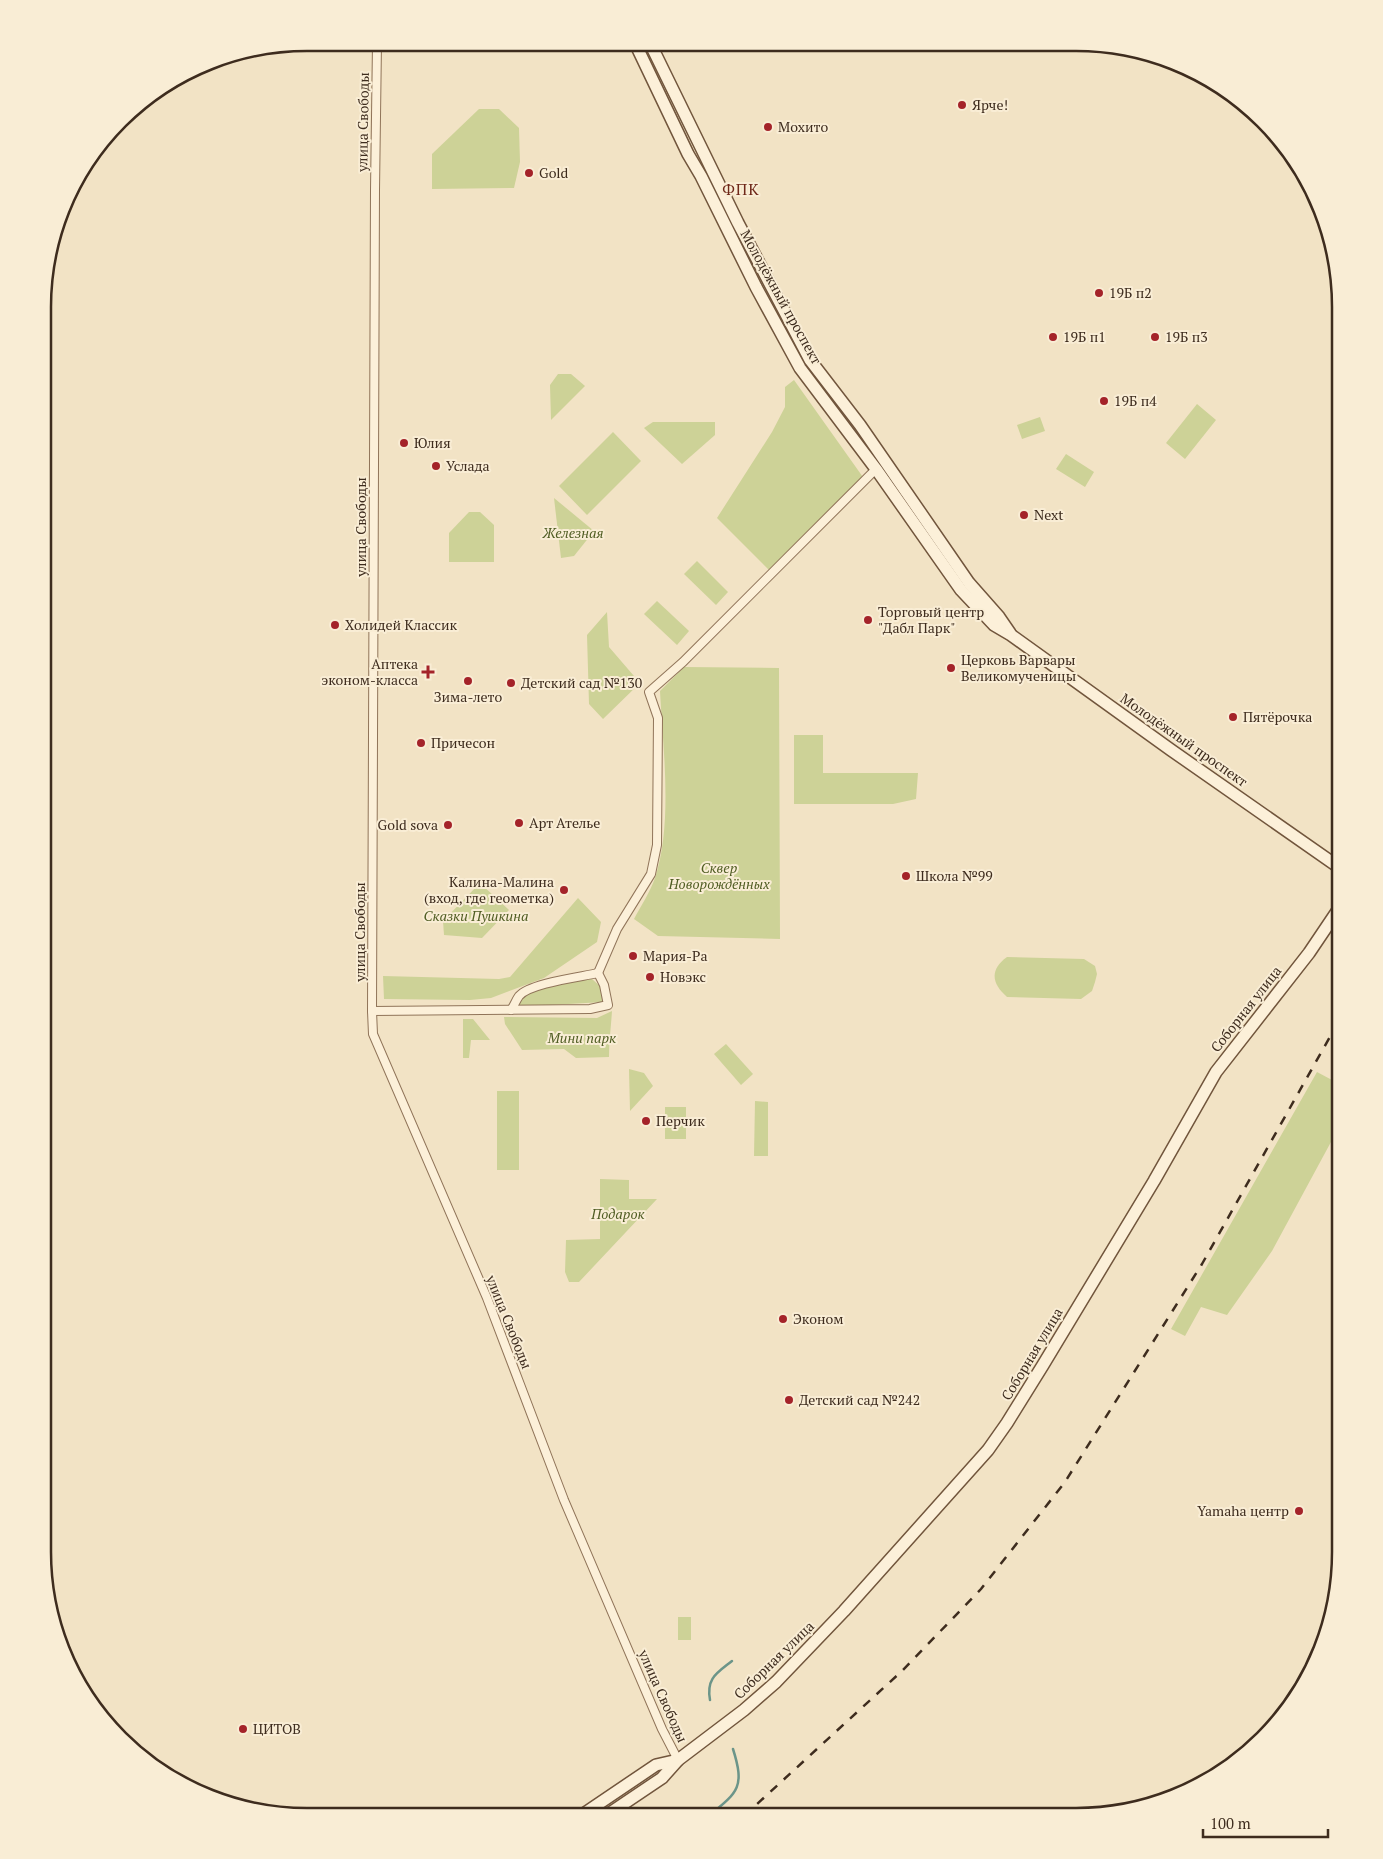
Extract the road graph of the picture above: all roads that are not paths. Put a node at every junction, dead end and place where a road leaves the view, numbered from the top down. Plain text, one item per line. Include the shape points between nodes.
1 (377, 51) edge
2 (638, 51) edge
3 (653, 51) edge
4 (876, 469) junction
5 (1011, 635) junction
6 (1332, 862) edge
7 (1332, 919) edge
8 (598, 973) junction
9 (511, 1010) junction
10 (372, 1011) junction
11 (678, 1760) junction
12 (592, 1808) edge
13 (617, 1808) edge

1 - 10 street, улица Свободы
2 - 4 main road, Молодёжный проспект via 688,154 800,368
3 - 5 main road, Молодёжный проспект via 810,360 860,425 969,583
4 - 5 main road, Молодёжный проспект via 960,590 994,625
4 - 8 street via 649,692 658,718 657,845 651,874 617,929
5 - 6 main road, Молодёжный проспект
7 - 11 main road, Соборная улица via 1216,1072 1154,1181 988,1450 776,1682
8 - 9 street via 531,989 519,995
8 - 9 street via 608,1005 590,1010
9 - 10 street
10 - 11 street, улица Свободы via 373,1034 487,1298 564,1500
11 - 12 main road, Соборная улица via 656,1765
11 - 13 main road, Соборная улица via 662,1778

